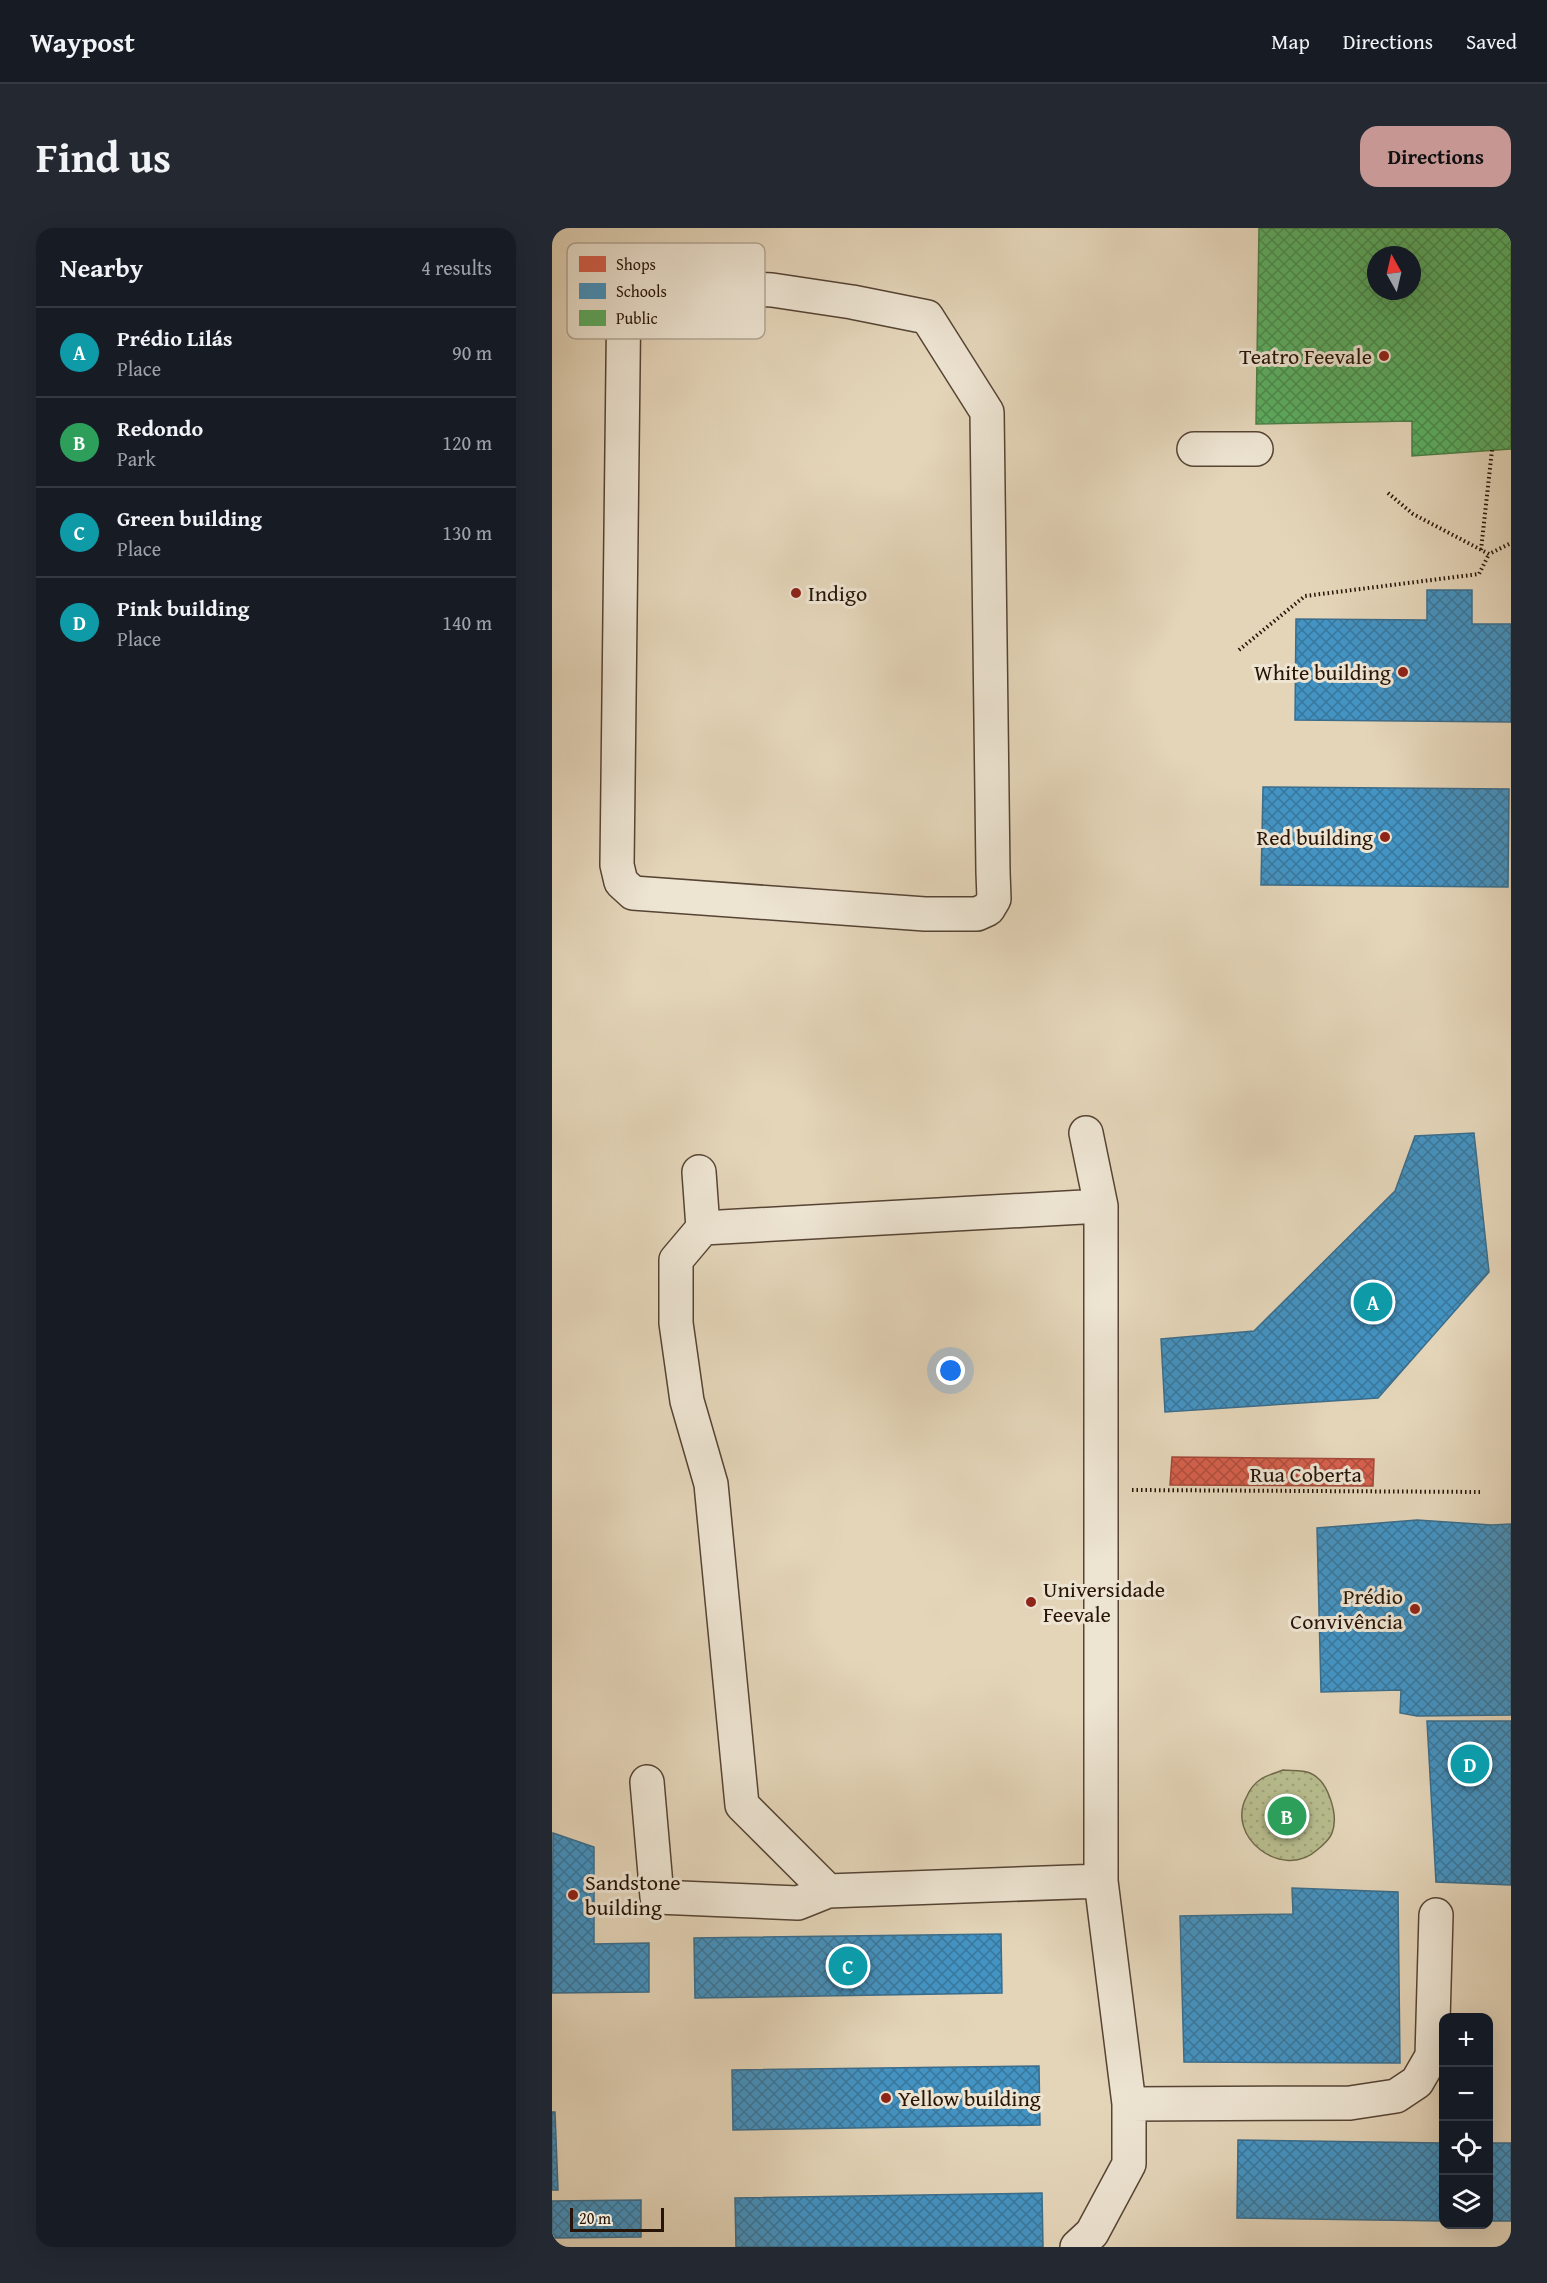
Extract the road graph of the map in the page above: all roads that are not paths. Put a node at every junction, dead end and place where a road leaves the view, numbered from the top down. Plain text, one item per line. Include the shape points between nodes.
1 (765, 290) edge
2 (623, 339) edge
3 (1194, 448) dead end
4 (1256, 449) dead end
5 (1086, 1133) dead end
6 (699, 1172) dead end
7 (1101, 1206) junction
8 (703, 1228) junction
9 (647, 1782) dead end
10 (1101, 1881) junction
11 (828, 1891) junction
12 (1436, 1915) dead end
13 (1129, 2104) junction
14 (1077, 2247) edge

1 - 2 lane via 927,317 987,412 993,899 988,909 976,914 925,914 633,893 621,882 617,865
3 - 4 lane
5 - 7 lane
6 - 8 lane
7 - 8 lane
7 - 10 lane
8 - 11 lane via 676,1260 676,1323 687,1401 711,1484 742,1805
9 - 11 lane via 657,1898 798,1903
10 - 11 lane
10 - 13 lane
12 - 13 lane via 1432,2056 1417,2082 1396,2096 1350,2103
13 - 14 lane via 1129,2164 1092,2233

